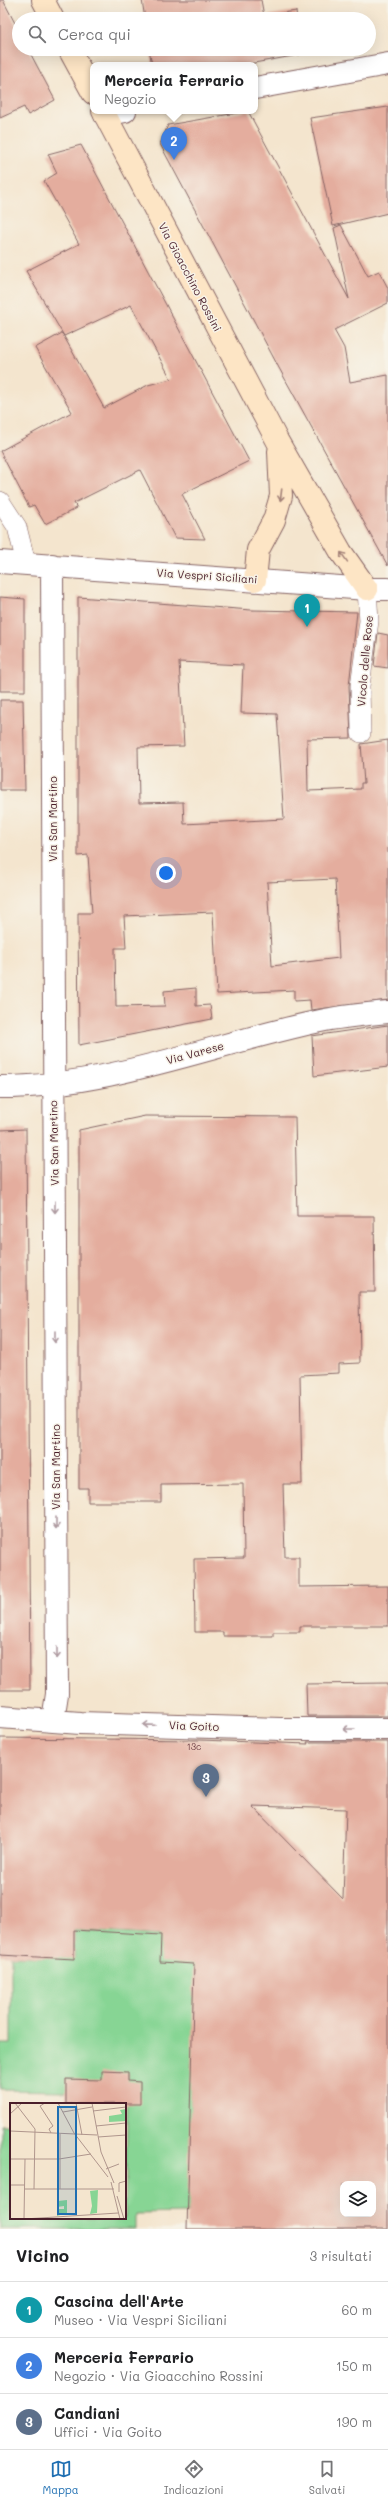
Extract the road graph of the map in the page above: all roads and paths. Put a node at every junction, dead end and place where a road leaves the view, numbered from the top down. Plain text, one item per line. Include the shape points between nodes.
1 (43, 0) edge
2 (49, 12) edge
3 (73, 56) edge
4 (388, 64) edge
5 (258, 87) edge
6 (90, 88) edge
7 (112, 114) edge
8 (278, 442) junction
9 (0, 501) edge
10 (0, 562) edge
11 (26, 563) junction
12 (52, 565) junction
13 (255, 580) junction
14 (367, 589) junction
15 (388, 589) edge
16 (388, 604) edge
17 (361, 733) dead end
18 (388, 1012) edge
19 (54, 1084) junction
20 (0, 1088) edge
21 (0, 1717) edge
22 (53, 1720) junction
23 (388, 1729) edge

1 - 2 street
3 - 6 street
4 - 5 street
7 - 8 street, Via Gioacchino Rossini
8 -> 13 street, Via Gioacchino Rossini via 281,496 274,520 258,550
14 -> 8 street, Via Gioacchino Rossini via 341,552
9 - 11 lane via 17,527
10 - 11 street, Via Vespri Siciliani
11 - 12 street, Via Vespri Siciliani
12 - 13 street, Via Vespri Siciliani
12 - 19 street, Via San Martino
13 - 14 street, Via Vespri Siciliani
14 - 15 street, Via Vespri Siciliani
14 - 16 street
14 - 17 lane, Vicolo delle Rose via 369,612 360,686
18 - 19 street, Via Varese via 324,1020 155,1064
19 - 20 street, Via Varese
19 -> 22 street, Via San Martino via 57,1694
21 - 22 street, Via Goito
23 -> 22 street, Via Goito via 272,1729

